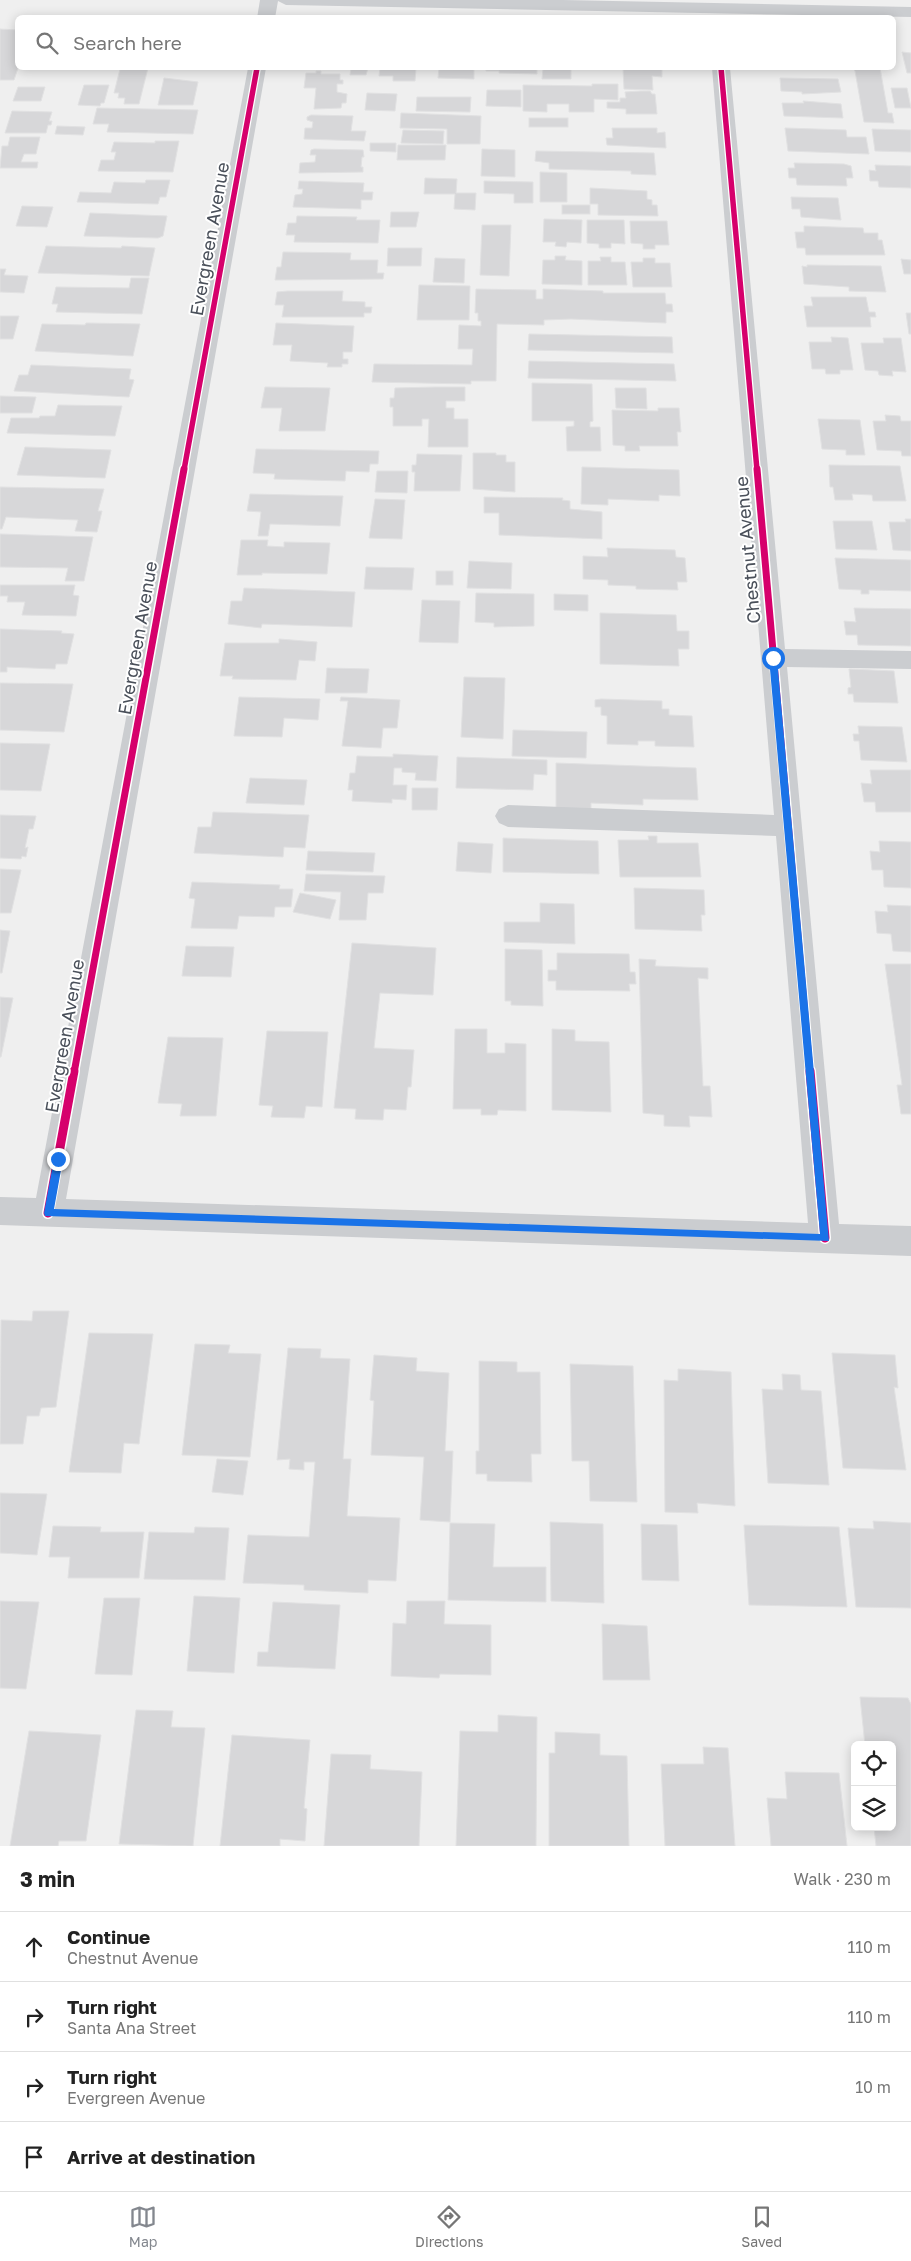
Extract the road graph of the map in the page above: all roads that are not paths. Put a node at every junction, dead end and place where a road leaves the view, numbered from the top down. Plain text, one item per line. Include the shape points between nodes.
1 (269, 0) edge
2 (286, 0) edge
3 (715, 9) edge
4 (911, 12) edge
5 (266, 15) edge
6 (257, 70) edge
7 (720, 70) edge
8 (773, 658) junction
9 (911, 660) edge
10 (508, 816) dead end
11 (788, 826) junction
12 (0, 1212) edge
13 (48, 1213) junction
14 (825, 1238) junction
15 (911, 1241) edge

1 - 5 street
2 - 3 street
3 - 4 street
6 - 13 street, Evergreen Avenue
7 - 8 street, Chestnut Avenue
8 - 9 street
8 - 11 street, Chestnut Avenue
10 - 11 street
11 - 14 street, Chestnut Avenue
12 - 13 street
13 - 14 street
14 - 15 street

